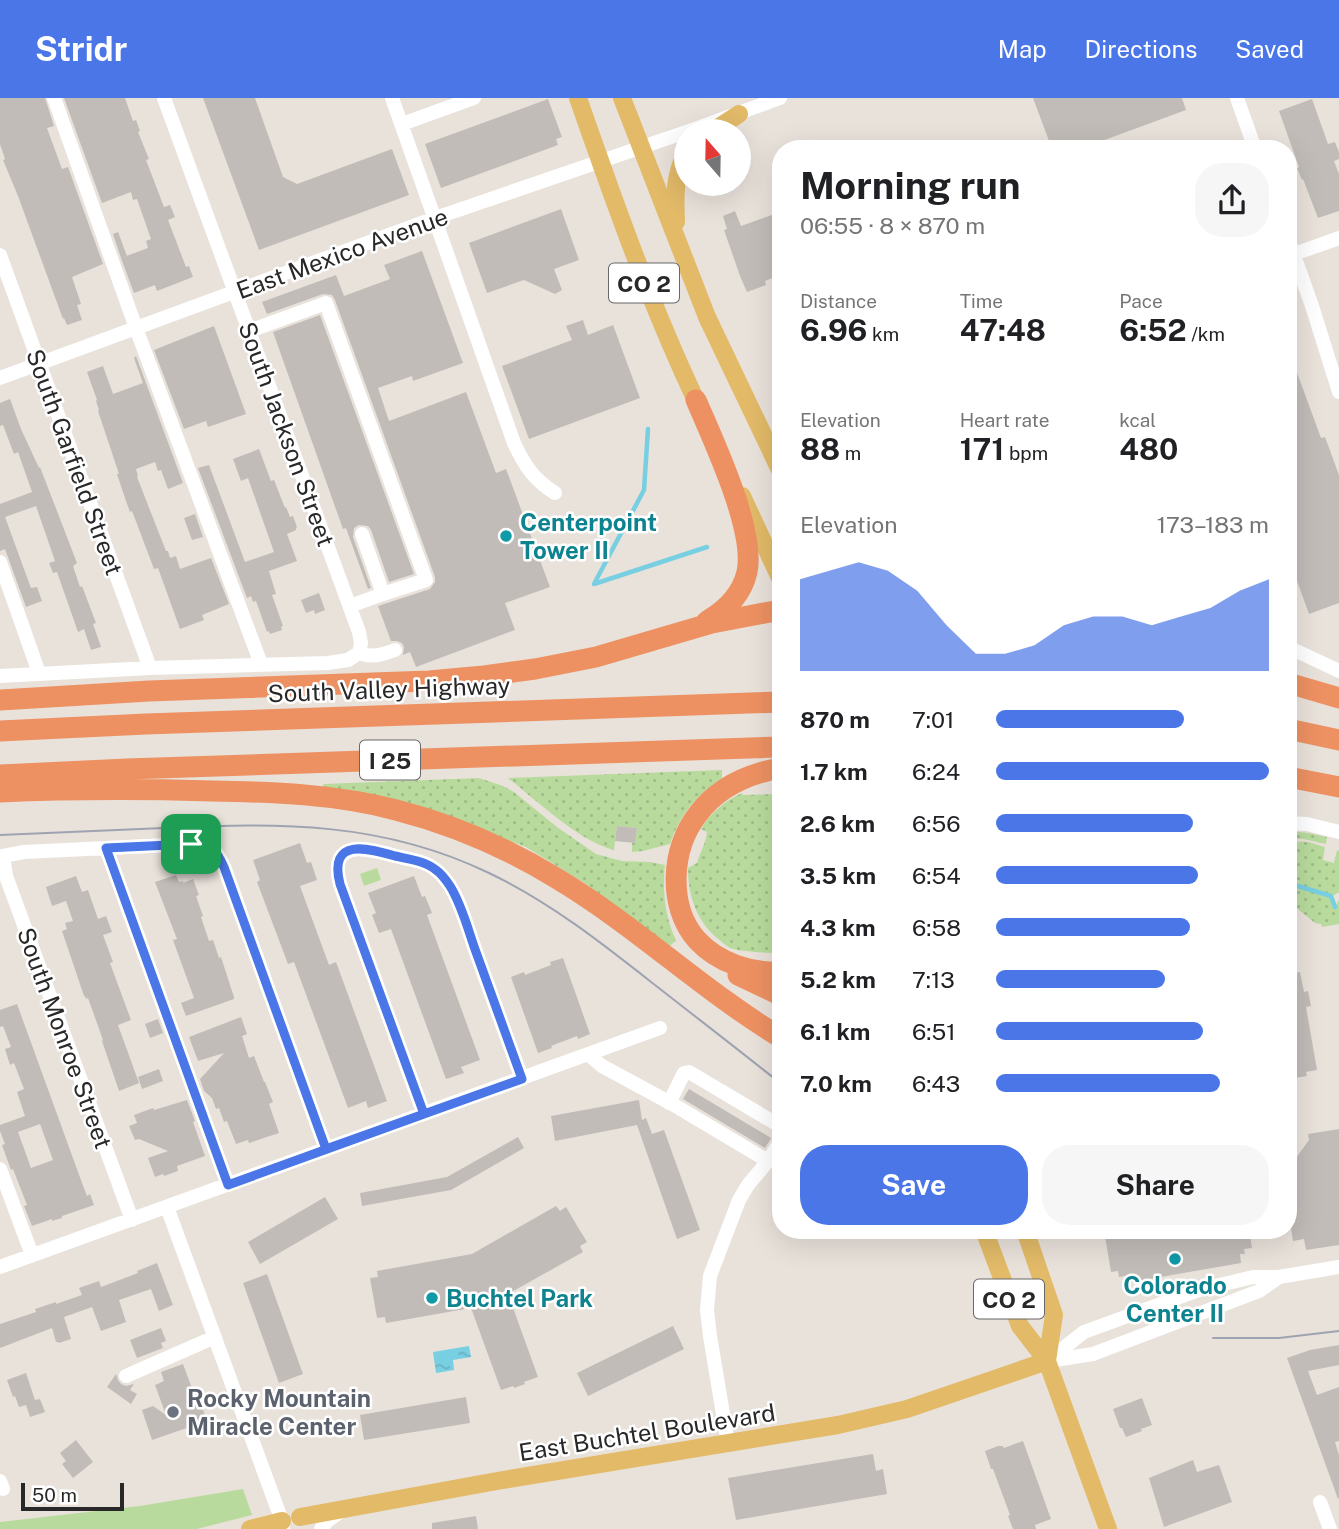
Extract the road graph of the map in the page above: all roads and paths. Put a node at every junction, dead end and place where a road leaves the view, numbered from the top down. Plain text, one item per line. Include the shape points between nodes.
1 (54, 98) edge
2 (164, 98) edge
3 (392, 98) edge
4 (474, 98) edge
5 (578, 98) edge
6 (622, 98) edge
7 (780, 98) edge
8 (1239, 99) edge
9 (739, 114) junction
10 (725, 119) edge
11 (731, 119) edge
12 (402, 124) junction
13 (674, 137) edge
14 (1252, 140) edge
15 (642, 148) junction
16 (600, 162) junction
17 (676, 196) edge
18 (435, 218) junction
19 (677, 236) junction
20 (1339, 238) edge
21 (1297, 253) edge
22 (0, 255) edge
23 (1297, 263) edge
24 (235, 292) junction
25 (136, 328) junction
26 (249, 331) junction
27 (39, 364) junction
28 (0, 378) edge
29 (1339, 392) edge
30 (696, 400) junction
31 (772, 453) edge
32 (555, 493) dead end
33 (362, 534) dead end
34 (772, 561) edge
35 (0, 562) edge
36 (383, 594) junction
37 (349, 606) junction
38 (772, 612) edge
39 (666, 637) junction
40 (395, 650) dead end
41 (1297, 651) edge
42 (359, 653) junction
43 (261, 664) junction
44 (150, 668) junction
45 (1339, 671) edge
46 (39, 673) junction
47 (0, 676) edge
48 (1297, 686) edge
49 (772, 694) edge
50 (1339, 698) edge
51 (0, 700) edge
52 (1297, 700) edge
53 (772, 702) edge
54 (599, 708) junction
55 (1339, 708) edge
56 (0, 731) edge
57 (1297, 731) edge
58 (1339, 740) edge
59 (772, 747) edge
60 (772, 770) edge
61 (0, 775) edge
62 (1297, 779) edge
63 (1339, 787) edge
64 (0, 792) edge
65 (1297, 823) edge
66 (1339, 832) edge
67 (106, 848) junction
68 (697, 940) junction
69 (772, 972) edge
70 (772, 991) edge
71 (660, 1028) dead end
72 (772, 1033) edge
73 (588, 1054) junction
74 (522, 1079) junction
75 (669, 1103) junction
76 (424, 1114) junction
77 (772, 1121) edge
78 (326, 1149) junction
79 (772, 1155) edge
80 (768, 1161) junction
81 (0, 1169) edge
82 (228, 1185) junction
83 (167, 1207) junction
84 (132, 1220) junction
85 (987, 1239) edge
86 (1028, 1239) edge
87 (32, 1255) junction
88 (0, 1267) edge
89 (1339, 1267) edge
90 (1279, 1277) junction
91 (215, 1337) junction
92 (1047, 1361) junction
93 (126, 1376) dead end
94 (728, 1444) junction
95 (1320, 1502) dead end
96 (346, 1508) junction
97 (289, 1524) edge
98 (250, 1529) edge
99 (321, 1529) edge
100 (1108, 1529) edge
101 (1330, 1529) edge

1 - 25 street
2 - 24 street, South Jackson Street
3 - 12 street
4 - 12 street
5 - 16 main road, CO 2
6 - 15 main road, CO 2
7 - 9 street, East Mexico Avenue
8 - 14 street
9 - 10 street, East Mexico Avenue
9 - 11 main road
12 - 18 street
13 - 15 street, East Mexico Avenue
15 - 16 street, East Mexico Avenue
15 - 19 main road, CO 2
16 - 18 street, East Mexico Avenue
16 - 30 main road, CO 2 via 648,293
17 - 19 main road
18 - 24 street, East Mexico Avenue
18 - 32 street via 514,443 527,469
19 - 31 main road, CO 2 via 707,317
20 - 21 street
22 - 27 street, South Garfield Street
23 - 29 street
24 - 25 street, East Mexico Avenue
24 - 26 street, South Jackson Street
25 - 27 street, East Mexico Avenue
25 - 43 street
26 - 36 street via 326,303 426,580
26 - 37 street, South Jackson Street
27 - 28 street, East Mexico Avenue
27 - 44 street, South Garfield Street
30 - 34 main road, CO 2
30 - 39 highway via 738,507 748,567 740,590 721,612
33 - 36 street
35 - 46 street
36 - 37 street
37 - 42 street, South Jackson Street via 361,638
38 - 39 highway
39 - 51 highway via 565,663 458,679
40 - 42 street via 368,656
41 - 45 street
42 - 43 street via 328,663
43 - 44 street
44 - 46 street
46 - 47 street
48 - 50 highway
49 - 54 highway
52 - 55 highway
53 - 54 highway, South Valley Highway / I 25
54 - 56 highway, South Valley Highway / I 25
57 - 58 highway
59 - 61 highway, I 25
60 - 68 highway via 728,786 697,815 685,835 678,859 677,892
62 - 63 highway
64 - 72 highway via 247,792 325,797 424,818 533,864 595,903
65 - 66 street
67 - 78 street via 191,844 215,849
67 - 82 street
67 - 84 street, South Monroe Street via 3,856 6,876
68 - 69 highway via 739,967
68 - 70 highway via 726,968
71 - 73 street
73 - 74 street
73 - 75 street
74 - 76 street
74 - 76 street via 452,889 434,868 420,862 354,848 338,862 337,873
75 - 77 street via 684,1073 689,1072
75 - 80 street
76 - 78 street
78 - 82 street
79 - 80 street
80 - 94 street via 739,1200 710,1276 709,1336
81 - 87 street
82 - 83 street
83 - 84 street
83 - 91 street
84 - 87 street
85 - 92 main road, CO 2 via 1020,1326
86 - 92 main road, CO 2 via 1054,1315
87 - 88 street
89 - 90 street
90 - 92 street via 1248,1295 1093,1354
90 - 92 street via 1253,1277 1199,1290 1084,1332
91 - 93 street
91 - 97 street
92 - 94 main road, East Buchtel Boulevard via 888,1415
92 - 100 main road, CO 2
94 - 96 main road, East Buchtel Boulevard
95 - 101 street
96 - 97 main road, East Buchtel Boulevard
96 - 99 street
97 - 98 main road, East Buchtel Boulevard

